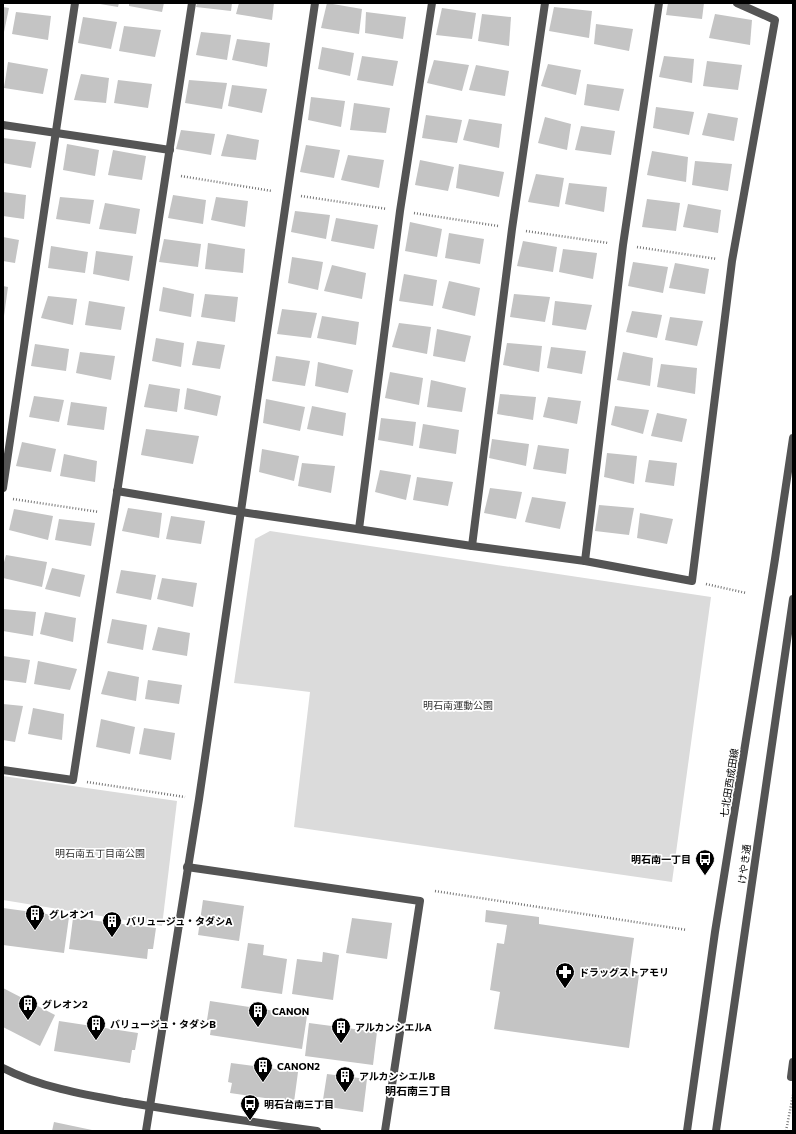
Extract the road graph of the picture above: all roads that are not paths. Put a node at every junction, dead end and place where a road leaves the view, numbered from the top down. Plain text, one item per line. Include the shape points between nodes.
1 (75, 3) edge
2 (192, 3) edge
3 (315, 3) edge
4 (432, 3) edge
5 (545, 3) edge
6 (659, 3) edge
7 (737, 3) edge
8 (3, 125) edge
9 (56, 133) junction
10 (170, 150) junction
11 (793, 438) edge
12 (3, 488) edge
13 (117, 491) junction
14 (241, 512) junction
15 (359, 529) junction
16 (472, 546) junction
17 (584, 561) junction
18 (793, 599) edge
19 (3, 770) edge
20 (187, 868) junction
21 (793, 1062) edge
22 (3, 1068) edge
23 (793, 1077) edge
24 (149, 1106) junction
25 (146, 1131) edge
26 (317, 1131) edge
27 (385, 1131) edge
28 (687, 1131) edge
29 (716, 1131) edge

1 - 9 street
2 - 10 street
3 - 14 street
4 - 15 street via 400,210
5 - 16 street via 512,229
6 - 17 street via 623,245
7 - 17 street via 775,20 732,261 692,581
8 - 9 street
9 - 10 street
9 - 12 street
10 - 13 street
11 - 28 street, 七北田西成田線 via 715,932
13 - 14 street
13 - 19 street via 73,780
14 - 15 street
14 - 20 street
15 - 16 street
16 - 17 street
18 - 29 street, けやき通
20 - 24 street
20 - 27 street via 420,900
21 - 23 street
22 - 24 street via 48,1085 91,1096
24 - 25 street
24 - 26 street

